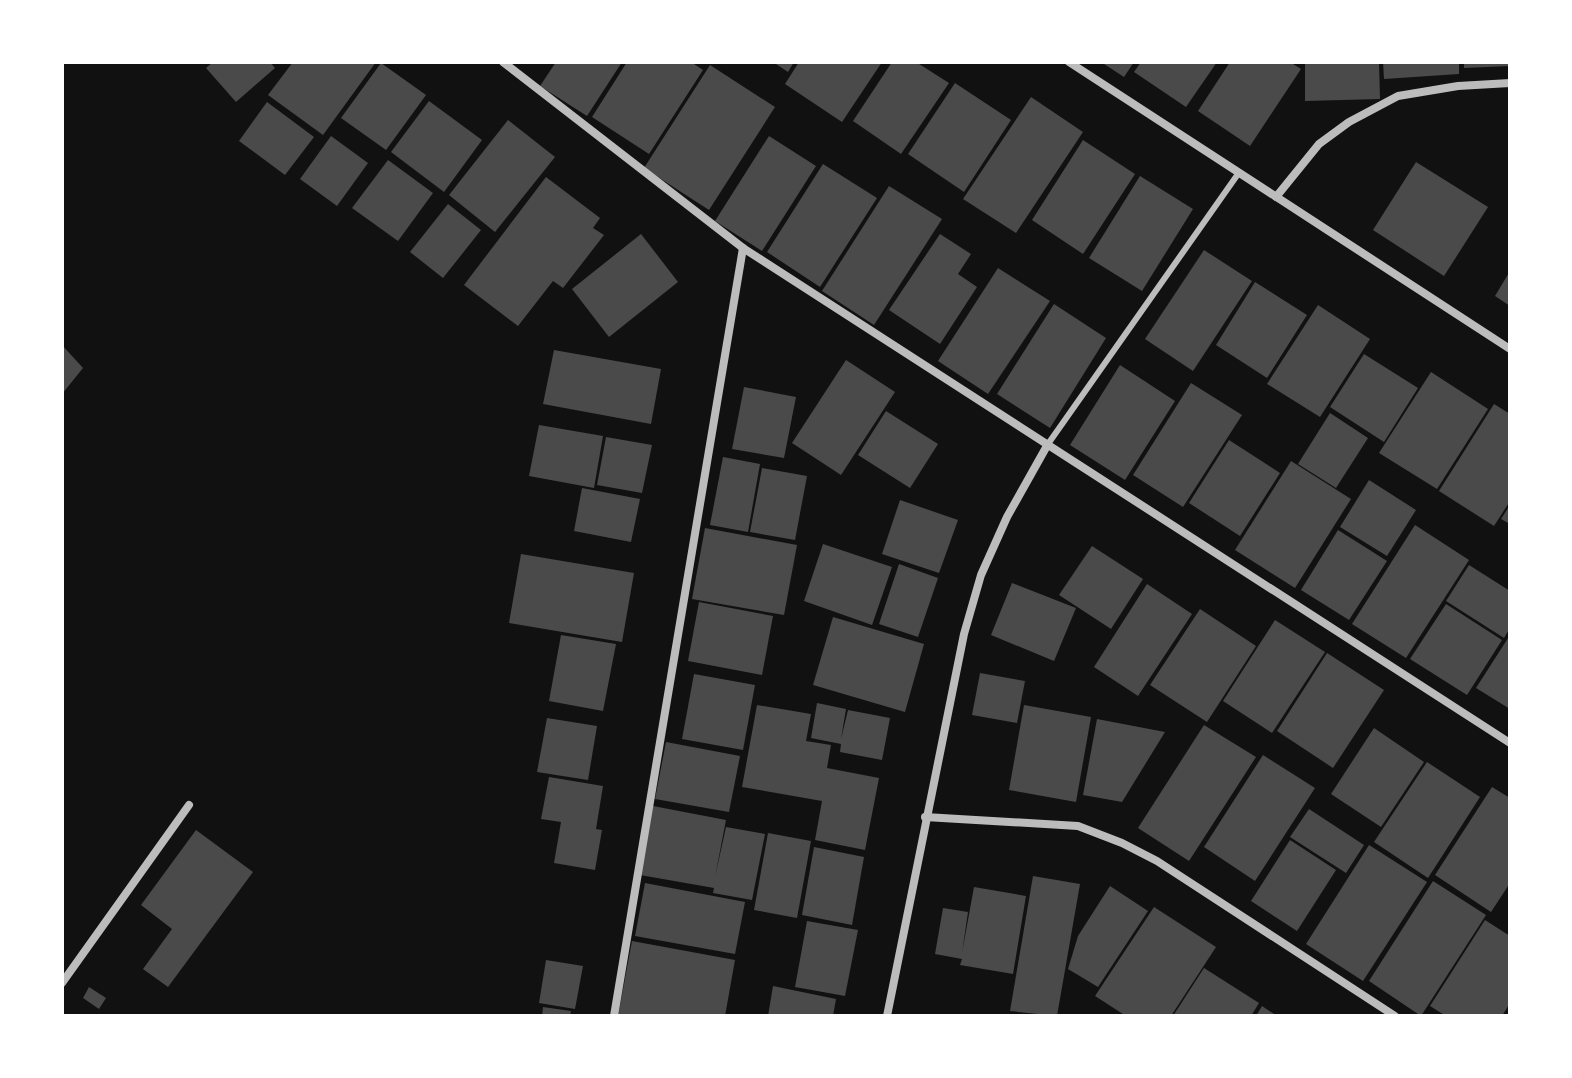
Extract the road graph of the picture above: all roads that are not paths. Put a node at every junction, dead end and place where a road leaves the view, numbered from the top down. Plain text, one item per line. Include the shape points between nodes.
1 (503, 62) edge
2 (1069, 62) edge
3 (1510, 83) edge
4 (1238, 174) junction
5 (1276, 197) junction
6 (743, 248) junction
7 (1510, 349) edge
8 (1048, 444) junction
9 (1510, 743) edge
10 (189, 805) dead end
11 (925, 817) junction
12 (62, 983) edge
13 (614, 1016) edge
14 (887, 1016) edge
15 (1395, 1016) edge

1 - 6 street
2 - 4 street
3 - 5 street via 1398,96 1319,144
4 - 5 street
4 - 8 lane
5 - 7 street
6 - 8 street
6 - 13 street
8 - 9 street
8 - 11 street via 981,575
10 - 12 street
11 - 14 street
11 - 15 street via 1078,826 1122,843

